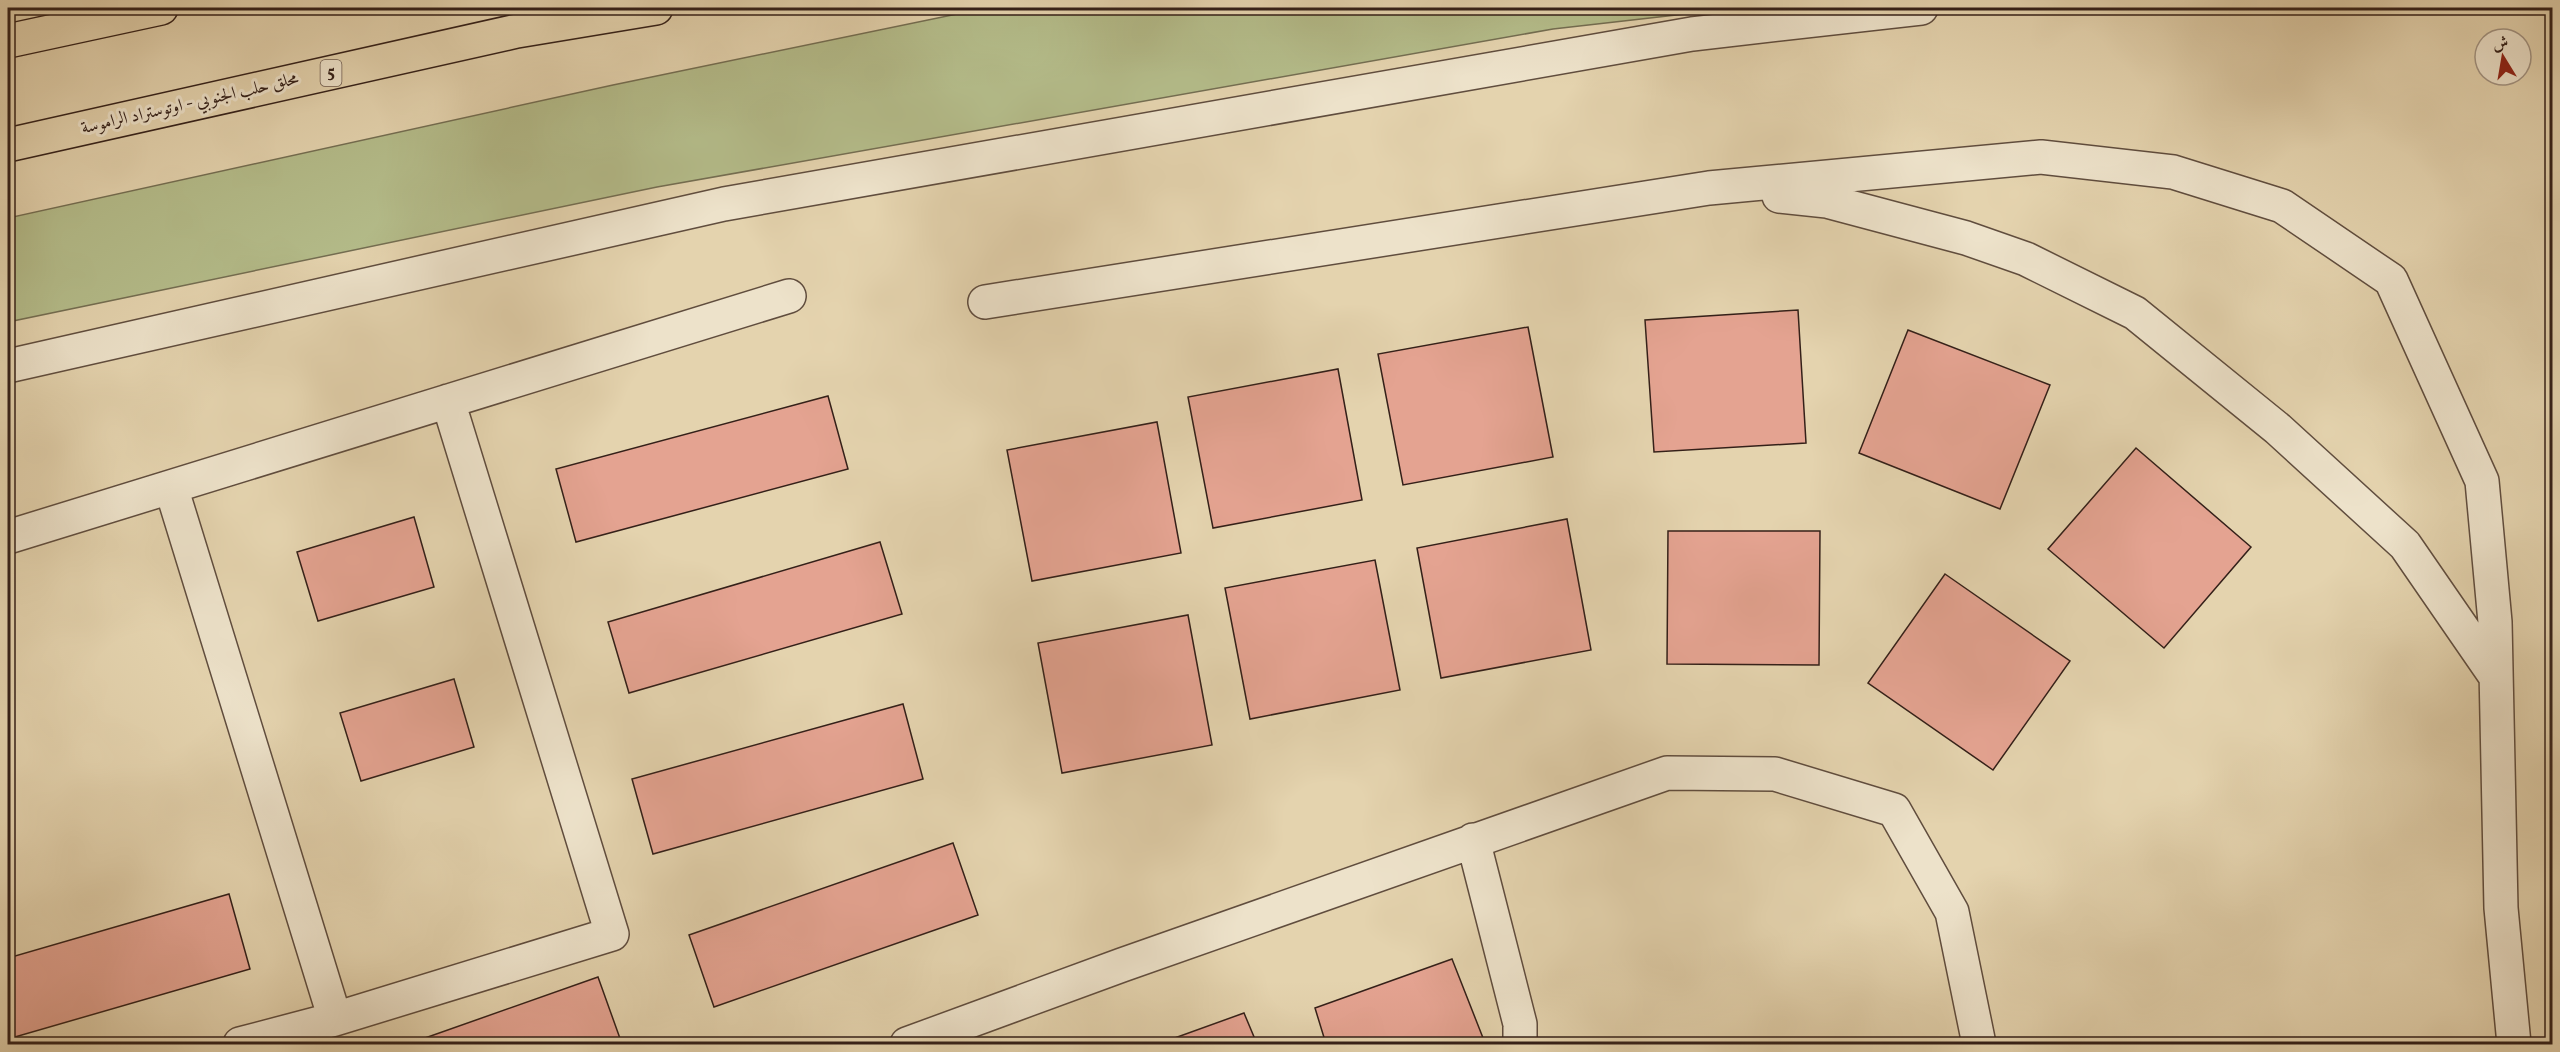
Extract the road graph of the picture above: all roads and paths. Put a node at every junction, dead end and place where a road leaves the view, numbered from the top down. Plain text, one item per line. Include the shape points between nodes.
1 (160, 8) edge
2 (656, 8) edge
3 (1921, 8) edge
4 (8, 41) edge
5 (8, 145) edge
6 (1709, 188) junction
7 (789, 296) dead end
8 (985, 302) dead end
9 (8, 366) edge
10 (448, 401) junction
11 (171, 486) junction
12 (8, 537) edge
13 (2496, 677) junction
14 (1473, 840) junction
15 (335, 1019) junction
16 (240, 1044) edge
17 (907, 1044) edge
18 (1520, 1044) edge
19 (1979, 1044) edge
20 (2514, 1044) edge

1 - 4 highway
2 - 5 highway, محلق حلب الجنوبي - اوتوستراد الراموسة / 5 via 517,31
3 - 9 street via 1692,34 724,204
6 - 8 street
6 - 13 street via 1827,201 1966,238 2026,259 2135,314 2278,429 2405,545
6 - 13 street via 2041,157 2173,172 2282,206 2391,280 2482,482
7 - 10 street
10 - 11 street
10 - 15 street via 612,934
11 - 12 street
11 - 15 street
13 - 20 street via 2501,908
14 - 17 street
14 - 18 street via 1520,1024
14 - 19 street via 1666,773 1775,774 1894,810 1952,912
15 - 16 street

